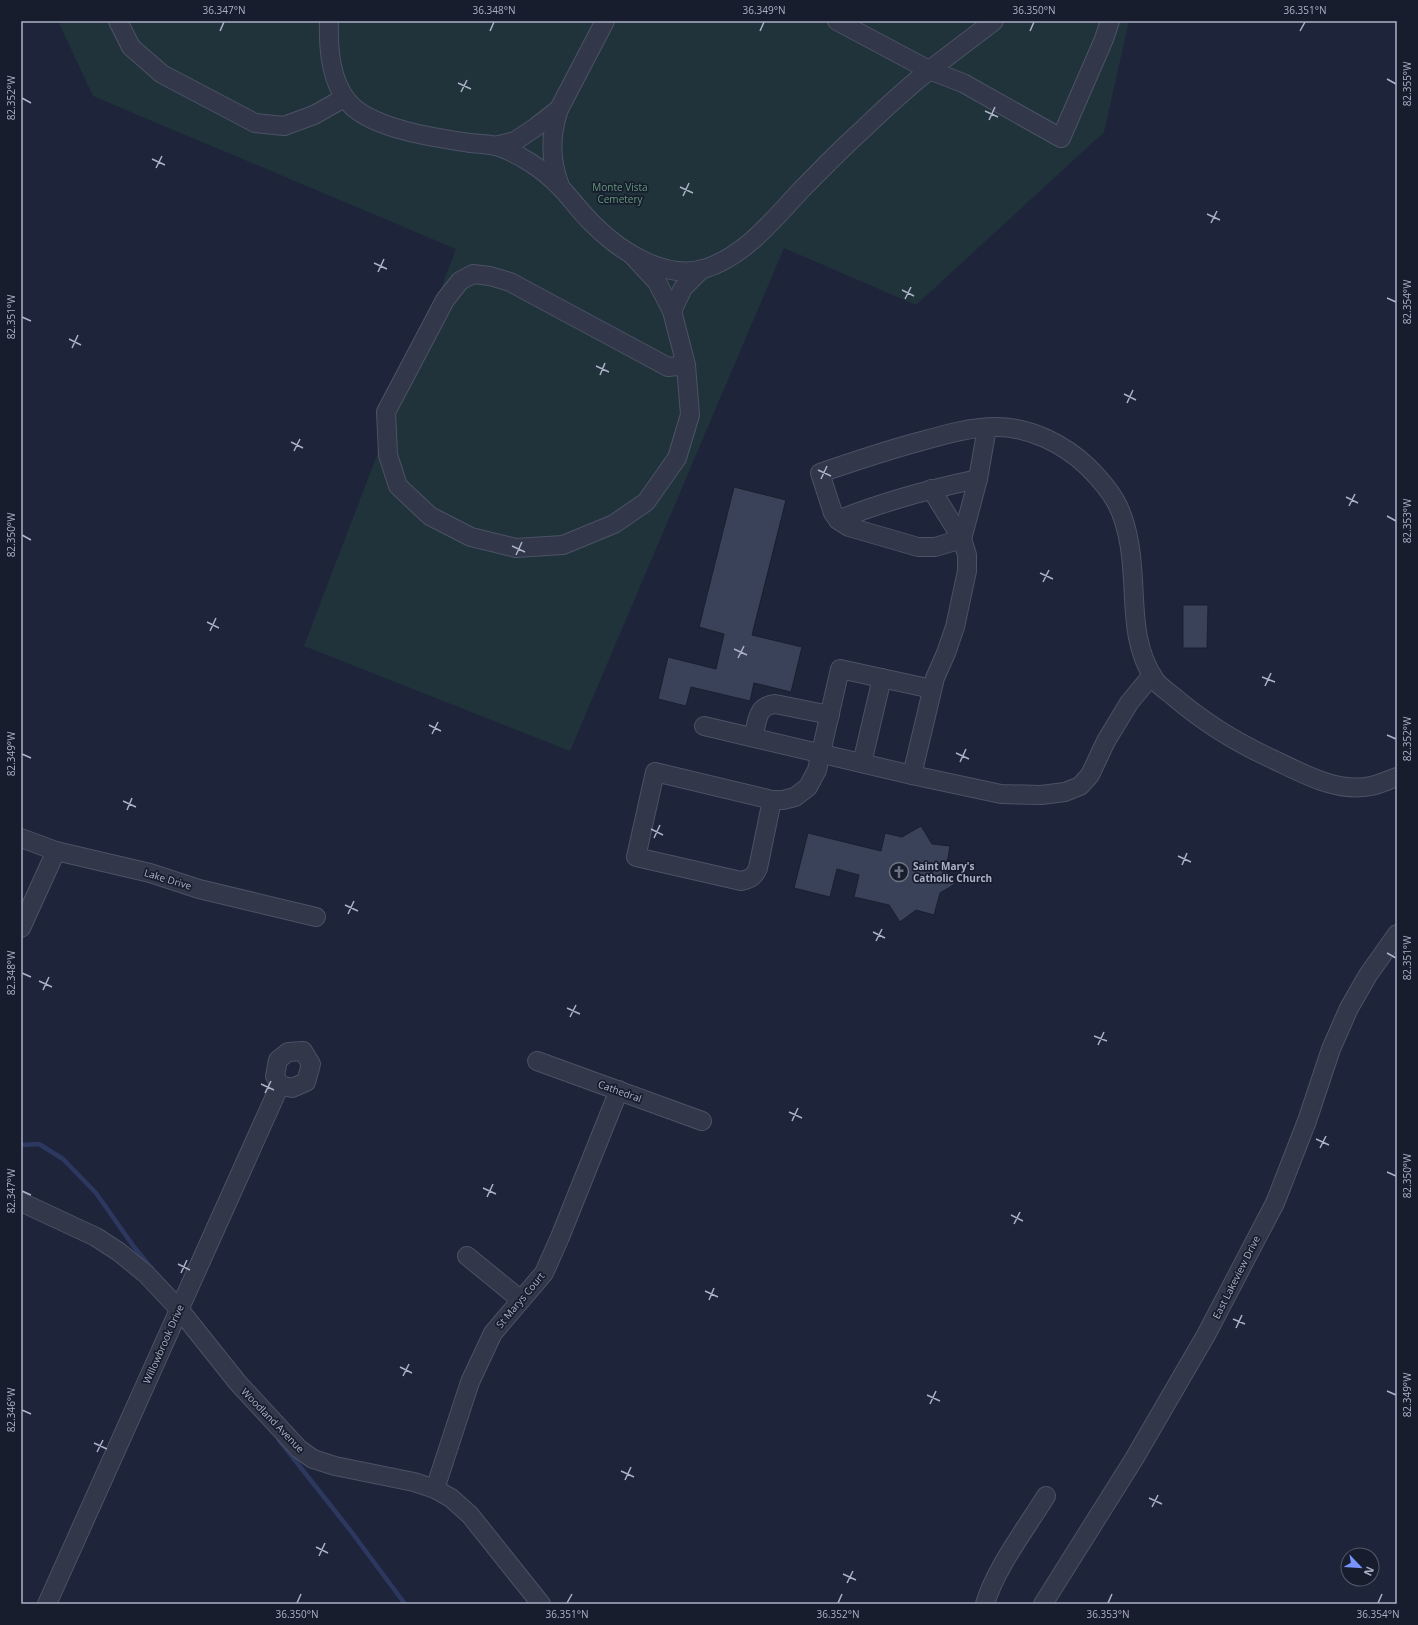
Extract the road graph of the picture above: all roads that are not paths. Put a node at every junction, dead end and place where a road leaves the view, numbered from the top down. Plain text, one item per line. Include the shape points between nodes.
1 (118, 21) edge
2 (329, 21) edge
3 (605, 21) edge
4 (837, 21) edge
5 (994, 21) edge
6 (1110, 21) edge
7 (930, 70) junction
8 (344, 98) junction
9 (559, 109) junction
10 (495, 146) junction
11 (560, 186) junction
12 (631, 254) junction
13 (702, 269) junction
14 (672, 311) junction
15 (686, 365) junction
16 (987, 428) junction
17 (978, 479) junction
18 (931, 489) junction
19 (838, 520) junction
20 (962, 539) junction
21 (1152, 675) junction
22 (882, 678) junction
23 (932, 689) junction
24 (830, 715) junction
25 (704, 726) dead end
26 (753, 737) junction
27 (822, 753) junction
28 (862, 763) junction
29 (912, 775) junction
30 (1397, 777) edge
31 (772, 800) junction
32 (21, 838) edge
33 (56, 851) junction
34 (316, 916) dead end
35 (21, 928) edge
36 (1397, 934) edge
37 (537, 1061) dead end
38 (280, 1085) dead end
39 (619, 1090) junction
40 (702, 1121) dead end
41 (21, 1202) edge
42 (466, 1256) dead end
43 (521, 1300) junction
44 (179, 1309) junction
45 (435, 1489) junction
46 (1046, 1496) dead end
47 (47, 1604) edge
48 (541, 1604) edge
49 (985, 1604) edge
50 (1043, 1604) edge

1 - 8 street via 131,47 162,74 256,122 284,126 314,115
2 - 8 street via 331,57
3 - 9 street
4 - 7 street
5 - 7 street
6 - 7 street via 1102,46 1061,138 963,84
7 - 13 street via 859,133 751,241 725,260
8 - 10 street via 367,117 388,126
9 - 10 street via 515,141
9 - 11 street via 554,123 553,153 554,168
10 - 11 street via 535,166
11 - 12 street via 593,225
12 - 13 street via 670,269
12 - 14 street via 657,282
13 - 14 street via 683,288
14 - 15 street
15 - 15 street via 690,415 677,458 646,502 614,524 600,530 563,545 516,548 471,537 430,516 398,486 388,455 386,412 445,300 460,281 473,274 510,282 668,367
16 - 17 street
16 - 19 street via 944,435 820,473 833,513
16 - 21 street via 1019,430 1046,438 1069,450 1101,480 1115,498 1129,542 1135,626 1142,657
17 - 18 street
17 - 20 street
18 - 19 street
18 - 20 street
19 - 20 street via 849,527 918,547 935,547
20 - 23 street via 967,555 963,593 955,627
21 - 29 street via 1129,703 1106,741 1090,775 1080,786 1065,792 1041,795 1001,794
21 - 30 street via 1156,682 1187,708 1223,733 1308,776 1352,787 1370,786
22 - 23 street
22 - 24 street via 840,669
22 - 28 street
23 - 29 street
24 - 26 street via 775,704 765,706
24 - 27 street
25 - 26 street
26 - 27 street
27 - 28 street
27 - 31 street via 808,787 795,797
28 - 29 street
31 - 31 street via 655,772 636,857 741,880 750,879 758,868
32 - 33 street, Lake Drive
33 - 34 street, Lake Drive via 150,872 199,889
33 - 35 street
36 - 50 street, East Lakeview Drive via 1368,975 1349,1008 1331,1049 1307,1121 1275,1203 1206,1335 1134,1459
37 - 39 street, Cathedral
38 - 44 street, Willowbrook Drive
39 - 40 street, Cathedral
39 - 43 street, St Marys Court via 544,1273
41 - 44 street, Woodland Avenue via 96,1237 119,1252 146,1274
42 - 43 street
43 - 45 street, St Marys Court via 493,1333 470,1382
44 - 45 street, Woodland Avenue via 238,1383 299,1449 313,1459 335,1466 387,1475
44 - 47 street, Willowbrook Drive
45 - 48 street, Woodland Avenue via 451,1498 470,1515
46 - 49 street via 999,1571

